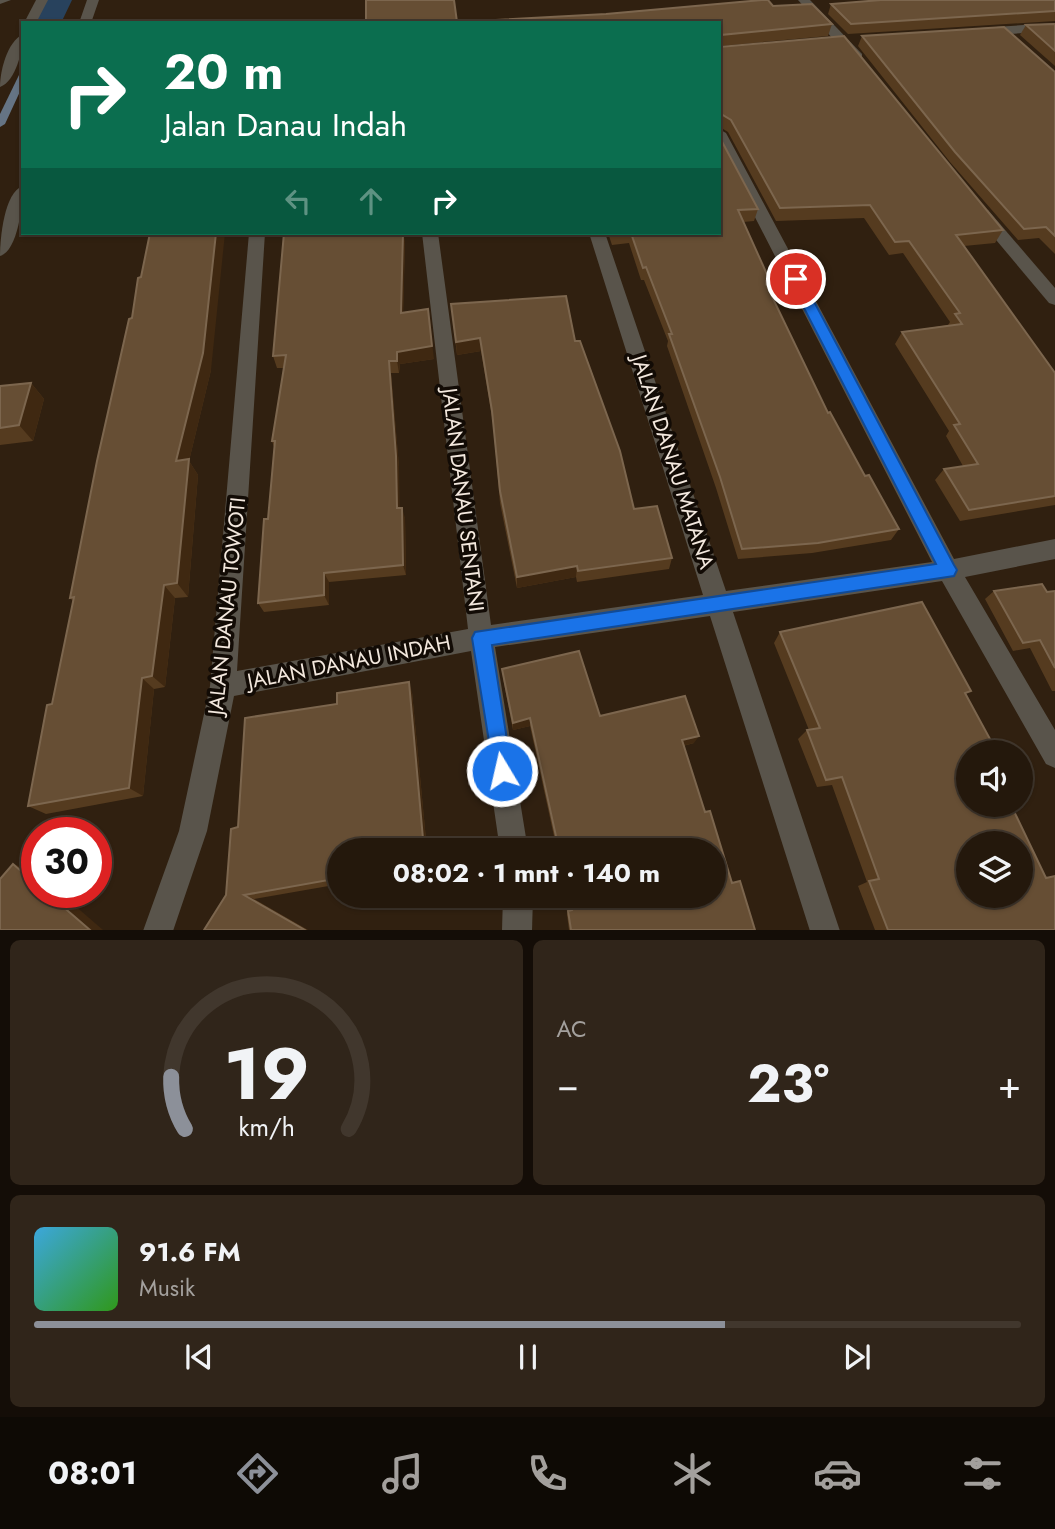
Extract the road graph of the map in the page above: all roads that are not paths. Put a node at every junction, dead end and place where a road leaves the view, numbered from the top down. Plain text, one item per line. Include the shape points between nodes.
1 (42, 0) edge
2 (93, 0) edge
3 (804, 0) edge
4 (31, 21) edge
5 (86, 21) edge
6 (1055, 27) edge
7 (964, 33) edge
8 (851, 40) junction
9 (21, 42) edge
10 (819, 43) edge
11 (869, 72) edge
12 (0, 83) edge
13 (721, 137) edge
14 (21, 196) edge
15 (969, 197) edge
16 (257, 235) edge
17 (430, 235) edge
18 (598, 235) edge
19 (0, 251) edge
20 (1055, 299) edge
21 (1055, 549) edge
22 (948, 570) junction
23 (720, 605) junction
24 (481, 638) junction
25 (223, 686) junction
26 (1055, 755) edge
27 (512, 838) edge
28 (518, 908) edge
29 (158, 930) edge
30 (517, 930) edge
31 (825, 930) edge

1 - 4 street
2 - 5 street
3 - 8 street
6 - 7 street via 1009,36
8 - 10 street
8 - 11 street
9 - 12 street
13 - 22 street
14 - 19 street
15 - 20 street
16 - 25 street, JALAN DANAU TOWOTI
17 - 24 street, JALAN DANAU SENTANI
18 - 23 street, JALAN DANAU MATANA
21 - 22 street, JALAN DANAU INDAH
22 - 23 street, JALAN DANAU INDAH
22 - 26 street
23 - 24 street, JALAN DANAU INDAH
23 - 31 street, JALAN DANAU MATANA
24 - 25 street, JALAN DANAU INDAH
24 - 27 street, JALAN DANAU SENTANI
25 - 29 street, JALAN DANAU TOWOTI via 193,831
28 - 30 street

